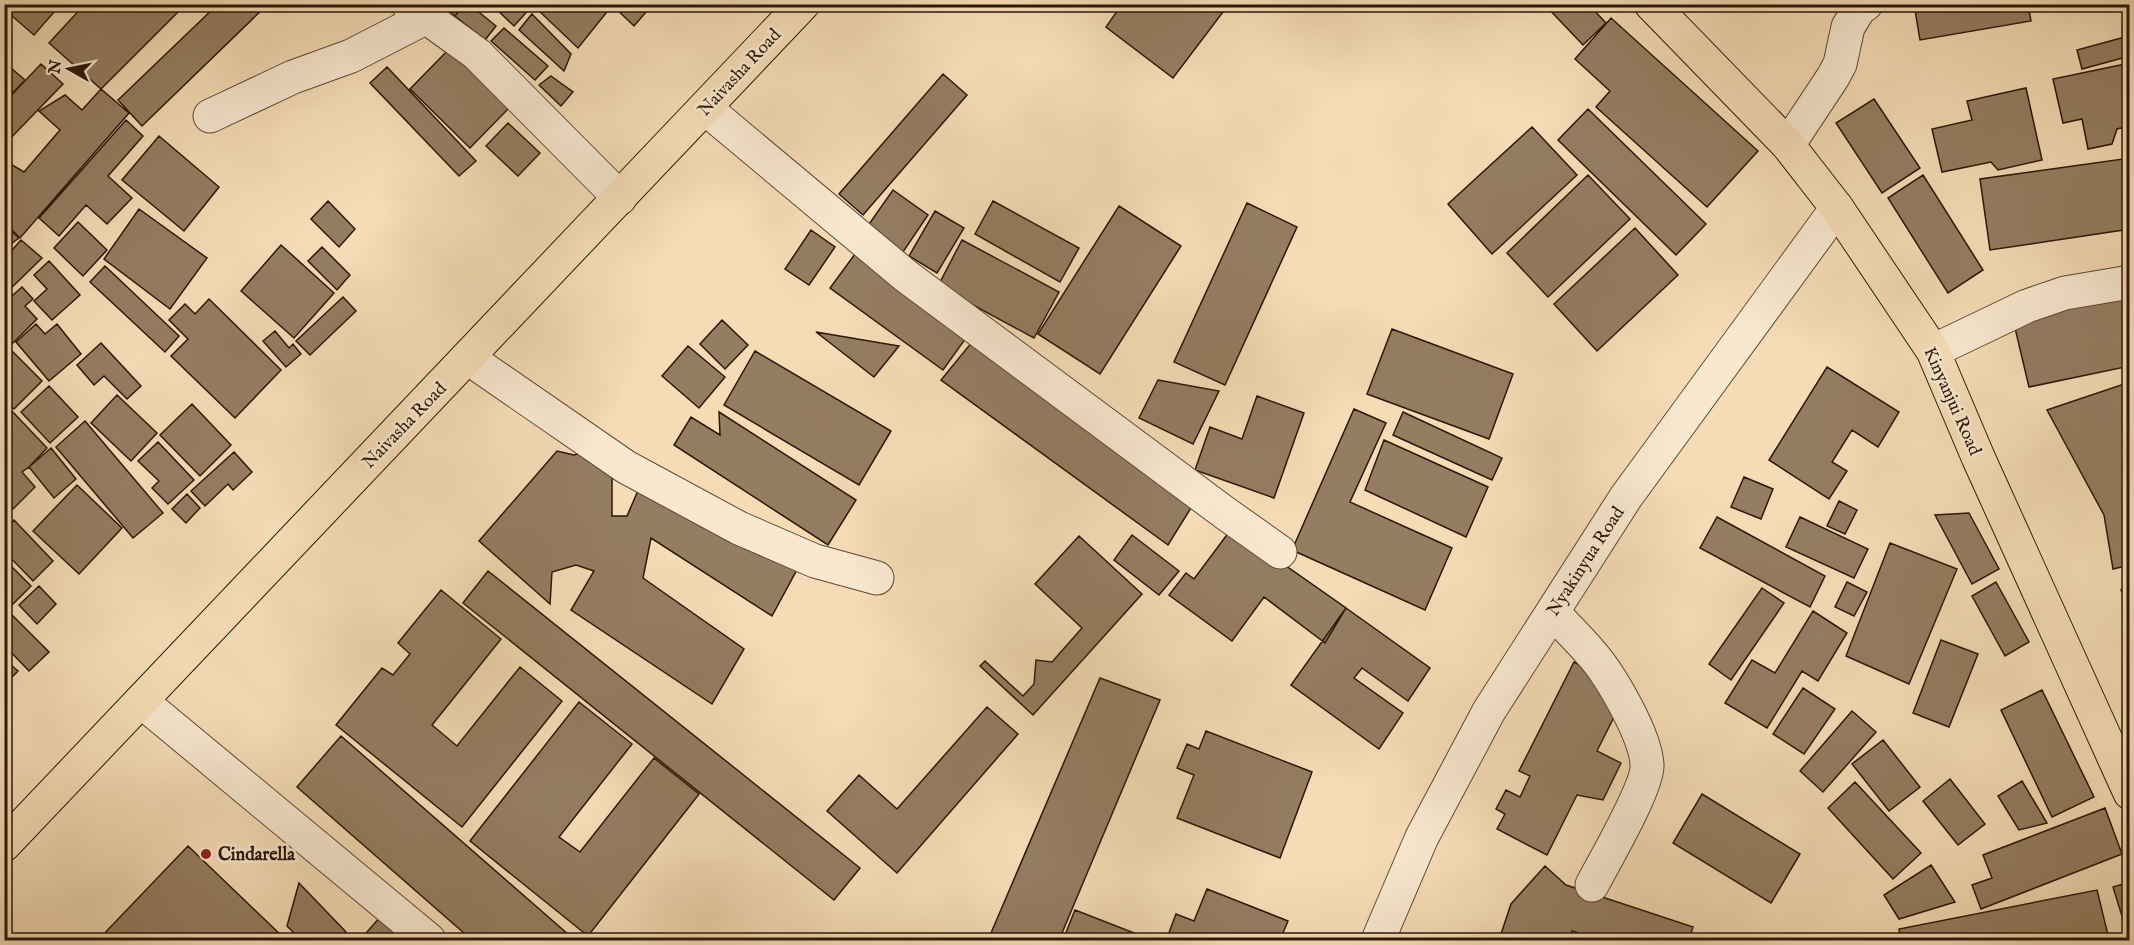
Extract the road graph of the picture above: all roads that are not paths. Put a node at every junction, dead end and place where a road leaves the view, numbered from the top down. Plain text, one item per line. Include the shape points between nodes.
1 (803, 4) edge
2 (1651, 4) edge
3 (1866, 4) edge
4 (417, 11) edge
5 (705, 108) junction
6 (210, 116) dead end
7 (1788, 145) junction
8 (620, 198) junction
9 (1837, 208) junction
10 (2130, 282) edge
11 (1934, 351) junction
12 (468, 358) junction
13 (1280, 552) dead end
14 (877, 578) dead end
15 (1553, 612) junction
16 (141, 701) junction
17 (2130, 793) edge
18 (4, 845) edge
19 (1592, 885) dead end
20 (429, 940) edge
21 (1378, 940) edge

1 - 5 main road, Naivasha Road
2 - 7 main road, Kinyanjui Road
3 - 7 street via 1848,27 1833,77
4 - 6 street via 351,56 293,77
4 - 8 street via 477,54
5 - 8 main road, Naivasha Road
5 - 13 street via 906,276
7 - 9 main road, Kinyanjui Road
8 - 12 main road, Naivasha Road
9 - 11 main road, Kinyanjui Road
9 - 15 street, Nyakinyua Road via 1626,497
10 - 11 street via 2065,293 2036,303
11 - 17 main road, Kinyanjui Road
12 - 14 street via 626,467 739,528 815,561
12 - 16 main road, Naivasha Road
15 - 19 street via 1604,671 1636,728 1648,767 1639,794
15 - 21 street, Nyakinyua Road via 1489,711 1422,837
16 - 18 main road, Naivasha Road
16 - 20 street

